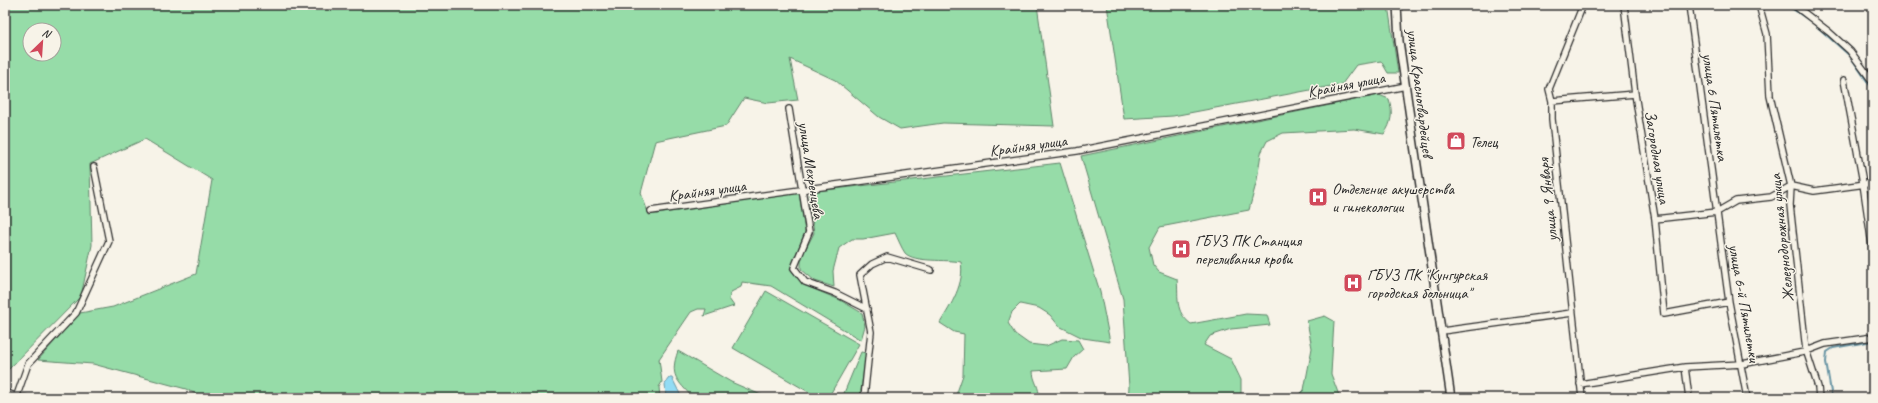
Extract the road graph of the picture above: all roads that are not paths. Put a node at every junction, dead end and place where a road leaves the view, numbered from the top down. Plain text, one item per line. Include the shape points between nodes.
1 (1397, 5) edge
2 (1583, 5) edge
3 (1624, 5) edge
4 (1689, 5) edge
5 (1759, 5) edge
6 (1794, 5) edge
7 (1844, 80) dead end
8 (1873, 82) edge
9 (1406, 86) junction
10 (1635, 94) junction
11 (1552, 101) junction
12 (789, 109) dead end
13 (94, 167) dead end
14 (1873, 183) edge
15 (1863, 184) junction
16 (1791, 186) junction
17 (803, 189) junction
18 (651, 211) dead end
19 (1717, 212) junction
20 (1655, 219) junction
21 (1873, 252) edge
22 (931, 270) dead end
23 (1729, 302) junction
24 (867, 309) junction
25 (1572, 314) junction
26 (1442, 331) junction
27 (1873, 337) edge
28 (1806, 350) junction
29 (1742, 364) junction
30 (1685, 367) junction
31 (1580, 384) junction
32 (5, 392) edge
33 (16, 398) edge
34 (25, 398) edge
35 (864, 398) edge
36 (1452, 398) edge
37 (1582, 398) edge
38 (1689, 398) edge
39 (1747, 398) edge
40 (1819, 398) edge

1 - 9 street, улица Красногвардейцев
2 - 11 street, улица 9 Января via 1549,89
3 - 10 street, Загородная улица
4 - 19 street, улица 6 Пятилетка
5 - 16 street, Железнодорожная улица via 1767,34 1770,96
6 - 8 street via 1850,51
7 - 15 street
9 - 17 street, Крайняя улица via 1077,151
9 - 26 street, улица Красногвардейцев
10 - 11 street
10 - 20 street, Загородная улица
11 - 25 street, улица 9 Января
12 - 17 street, улица Мехренцева
13 - 33 street via 109,240 76,313 28,364
14 - 15 street
15 - 16 street via 1814,191
15 - 21 street
16 - 19 street via 1771,197 1736,201
16 - 28 street, Железнодорожная улица via 1790,205
17 - 18 street, Крайняя улица
17 - 24 street, улица Мехренцева via 809,232 794,268 806,282
19 - 20 street
19 - 23 street, улица 6-й Пятилетки
20 - 23 street, Загородная улица via 1664,314
22 - 24 street via 887,257 872,264 860,275
23 - 29 street, улица 6-й Пятилетки
24 - 35 street via 871,332
25 - 26 street
25 - 31 street, улица 9 Января
26 - 36 street, улица Красногвардейцев
27 - 28 street via 1825,344
28 - 29 street
28 - 40 street, Железнодорожная улица
29 - 30 street
29 - 39 street, улица 6-й Пятилетки
30 - 31 street
30 - 38 street
31 - 37 street, улица 9 Января
32 - 33 street
33 - 34 street

